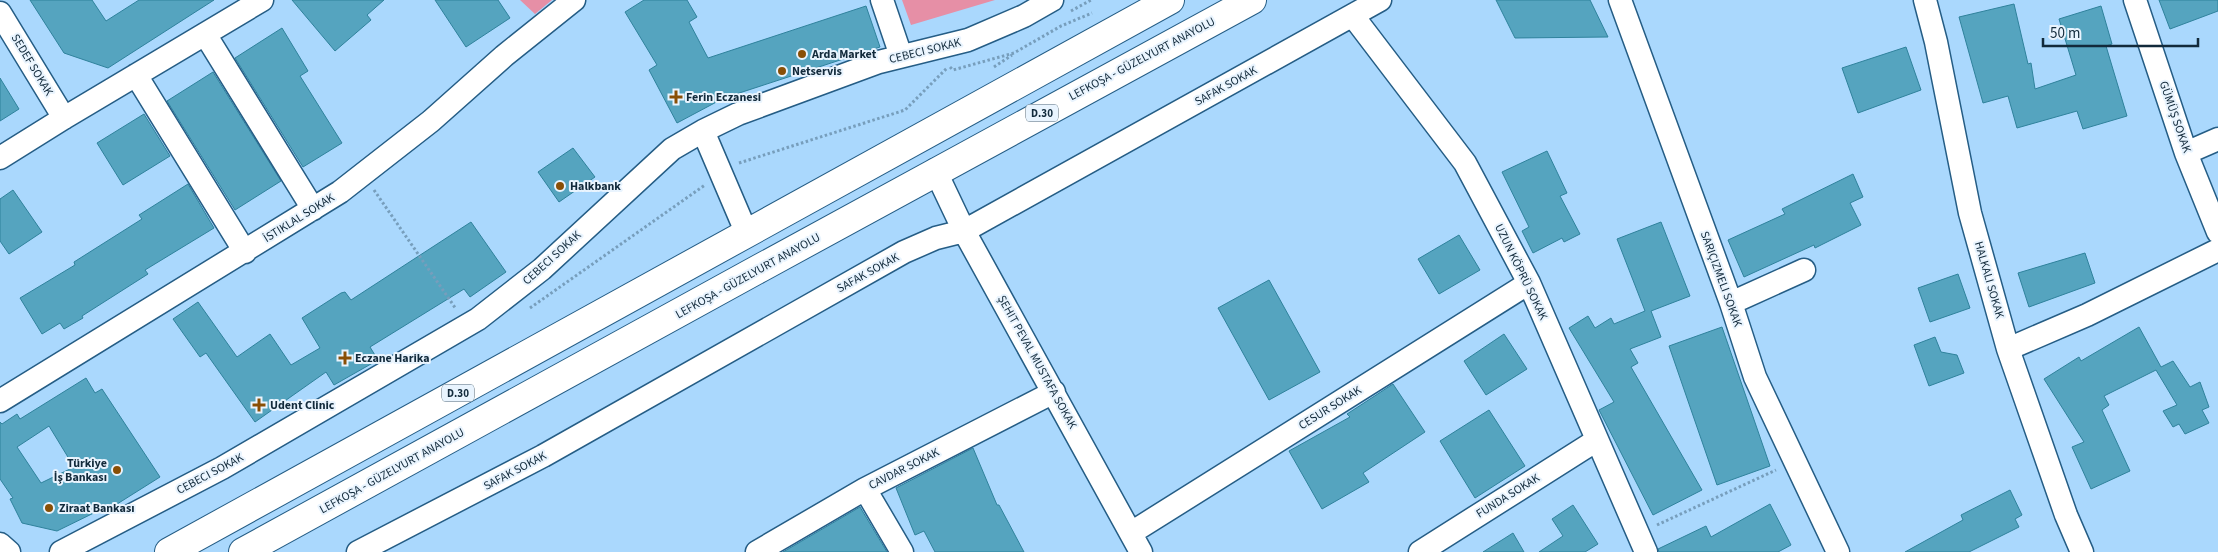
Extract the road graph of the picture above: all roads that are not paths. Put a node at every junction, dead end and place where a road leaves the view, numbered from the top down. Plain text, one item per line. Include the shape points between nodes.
1 (261, 0) edge
2 (574, 0) edge
3 (882, 0) edge
4 (1170, 0) edge
5 (1252, 0) edge
6 (1380, 0) edge
7 (1620, 0) edge
8 (1926, 0) edge
9 (2135, 0) edge
10 (1058, 7) edge
11 (0, 13) edge
12 (1353, 16) junction
13 (205, 34) junction
14 (901, 56) junction
15 (136, 75) junction
16 (64, 118) junction
17 (703, 131) junction
18 (2218, 139) edge
19 (2186, 153) junction
20 (0, 158) edge
21 (935, 170) junction
22 (313, 209) junction
23 (964, 231) junction
24 (2218, 232) edge
25 (747, 234) junction
26 (2218, 250) edge
27 (245, 252) junction
28 (1804, 270) dead end
29 (1529, 283) junction
30 (1731, 303) junction
31 (2008, 350) junction
32 (1054, 392) junction
33 (0, 402) edge
34 (1597, 440) junction
35 (865, 489) junction
36 (1136, 542) edge
37 (1642, 543) edge
38 (0, 544) edge
39 (9, 552) edge
40 (61, 552) edge
41 (169, 552) edge
42 (244, 552) edge
43 (358, 552) edge
44 (757, 552) edge
45 (902, 552) edge
46 (1420, 552) edge
47 (1838, 552) edge
48 (2082, 552) edge

1 - 13 street
2 - 22 street, İSTIKLAL SOKAK via 545,21 438,116 364,175
3 - 14 street
4 - 25 highway, D.30
5 - 21 highway, LEFKOŞA - GÜZELYURT ANAYOLU / D.30
6 - 12 street, SAFAK SOKAK
7 - 30 street
8 - 31 street via 1970,213
9 - 19 street, GÜMÜŞ SOKAK
10 - 14 street, CEBECI SOKAK via 1024,16 968,40
11 - 16 street, SEDEF SOKAK
12 - 23 street, SAFAK SOKAK
12 - 29 street, UZUN KÖPRÜ SOKAK via 1465,163
13 - 15 street
13 - 22 street
14 - 17 street, CEBECI SOKAK via 738,114
15 - 16 street
15 - 27 street
16 - 20 street
17 - 25 street
17 - 40 street, CEBECI SOKAK via 672,149 542,268 467,325 230,463
18 - 19 street
19 - 24 street, GÜMÜŞ SOKAK
21 - 23 street, ŞEHIT PEVAL MUSTAFA SOKAK
21 - 42 highway, LEFKOŞA - GÜZELYURT ANAYOLU / D.30
22 - 27 street, İSTIKLAL SOKAK
23 - 32 street, ŞEHIT PEVAL MUSTAFA SOKAK
23 - 43 street, SAFAK SOKAK via 936,238 904,252 543,456
25 - 41 highway, D.30
26 - 31 street via 2087,316
27 - 33 street, İSTIKLAL SOKAK
28 - 30 street
29 - 34 street, UZUN KÖPRÜ SOKAK
29 - 36 street, CESUR SOKAK
30 - 47 street via 1755,377
31 - 48 street via 2066,516
32 - 35 street, CAVDAR SOKAK
32 - 36 street, ŞEHIT PEVAL MUSTAFA SOKAK
34 - 37 street, UZUN KÖPRÜ SOKAK
34 - 46 street, FUNDA SOKAK
35 - 44 street, CAVDAR SOKAK
35 - 45 street
38 - 39 street

